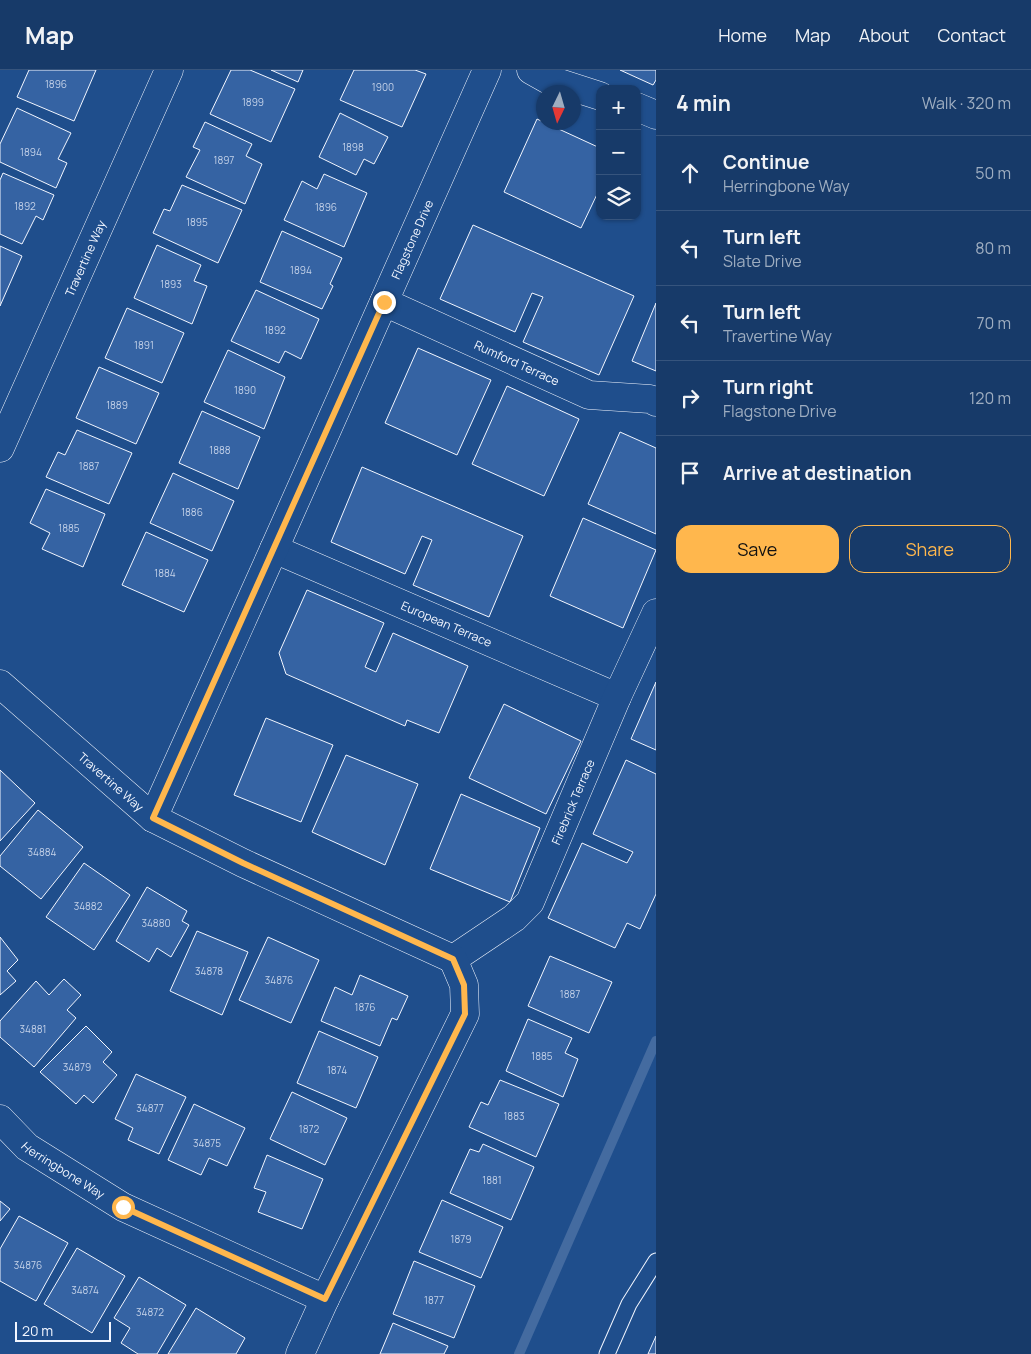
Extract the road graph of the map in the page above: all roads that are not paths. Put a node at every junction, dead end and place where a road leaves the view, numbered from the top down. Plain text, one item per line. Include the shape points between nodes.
1 (169, 70) edge
2 (487, 70) edge
3 (531, 70) edge
4 (596, 95) edge
5 (641, 108) edge
6 (656, 114) edge
7 (384, 302) junction
8 (656, 402) edge
9 (0, 448) edge
10 (274, 549) junction
11 (656, 613) edge
12 (0, 684) edge
13 (617, 697) junction
14 (153, 818) junction
15 (453, 959) junction
16 (0, 1120) edge
17 (656, 1261) edge
18 (325, 1299) junction
19 (300, 1354) edge
20 (607, 1354) edge

1 - 9 street, Travertine Way
2 - 7 street, Flagstone Drive
3 - 4 street via 547,79
5 - 6 street
7 - 8 street, Rumford Terrace via 589,395
7 - 10 street, Flagstone Drive
10 - 13 street, European Terrace
10 - 14 street, Flagstone Drive
11 - 13 street, Firebrick Terrace
12 - 14 street, Travertine Way
13 - 15 street, Firebrick Terrace via 530,902 514,918
14 - 15 street, Travertine Way
15 - 18 street via 464,985 465,1014
16 - 18 street, Herringbone Way via 27,1147 123,1207
17 - 20 lane via 629,1304
18 - 19 street

